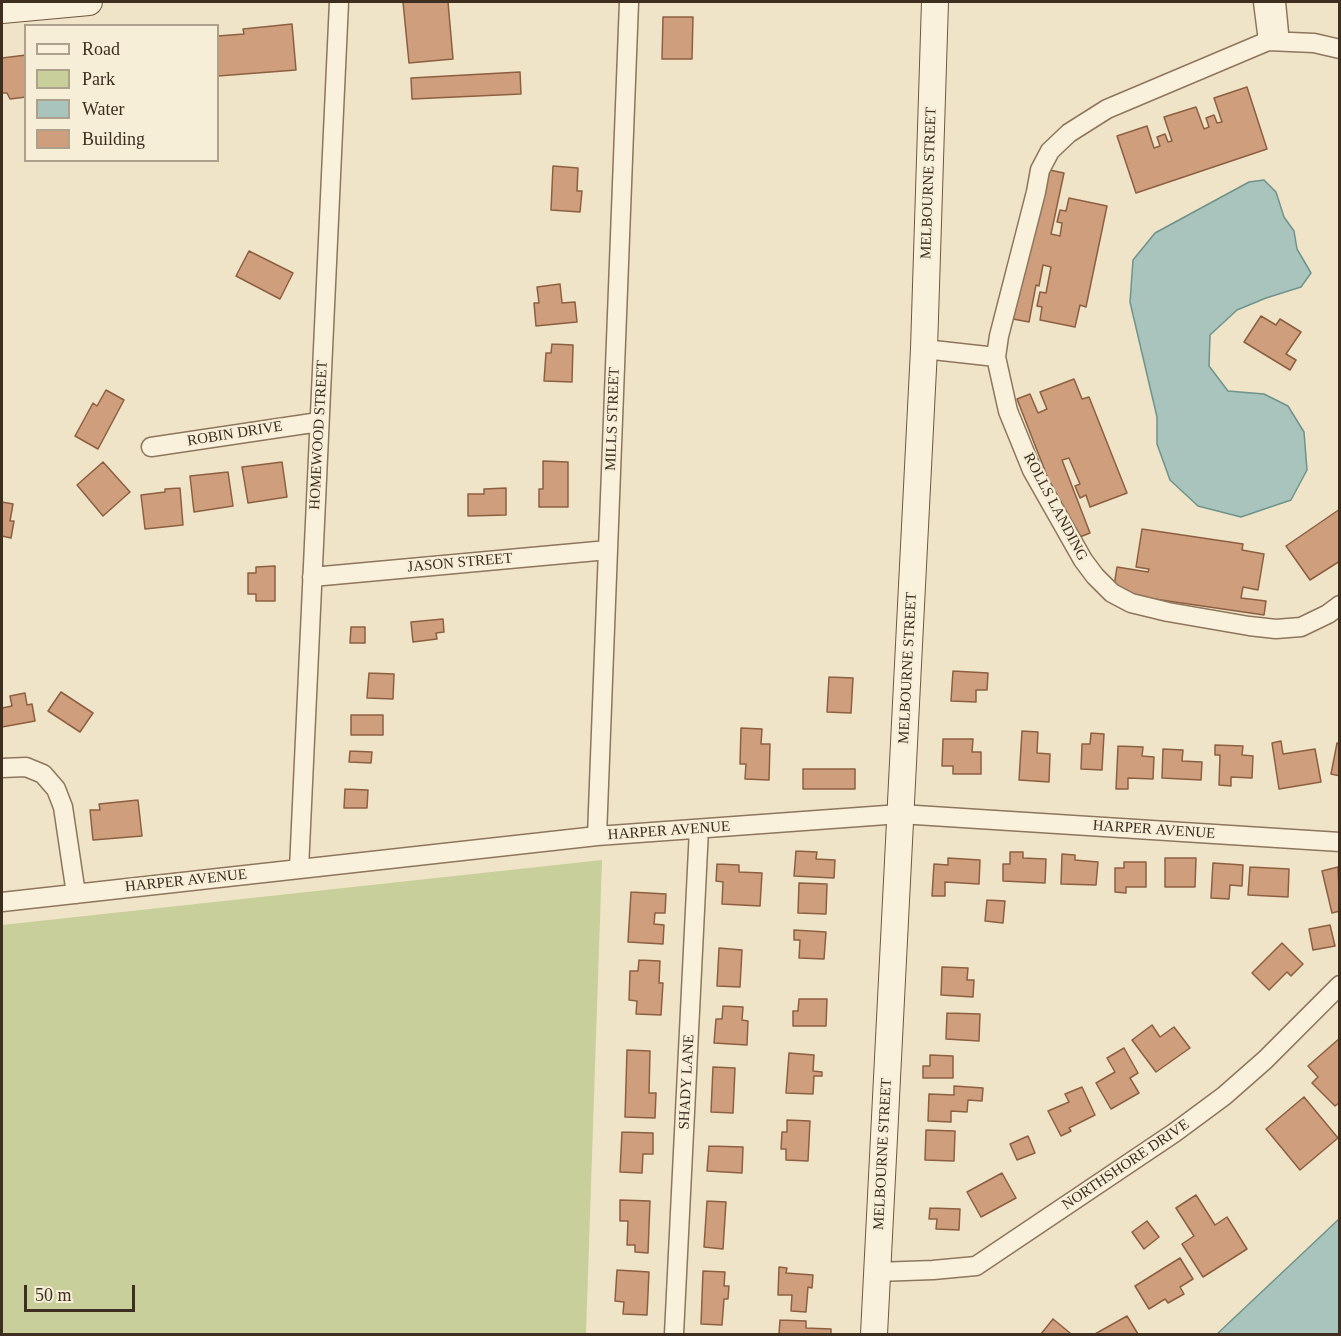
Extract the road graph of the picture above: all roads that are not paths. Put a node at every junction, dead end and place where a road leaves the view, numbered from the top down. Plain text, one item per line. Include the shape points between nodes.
1 (82, 2) edge
2 (89, 2) edge
3 (339, 2) edge
4 (629, 2) edge
5 (935, 2) edge
6 (1263, 2) edge
7 (1276, 2) edge
8 (2, 10) edge
9 (1274, 41) junction
10 (1340, 49) edge
11 (924, 349) junction
12 (996, 357) junction
13 (319, 422) junction
14 (151, 447) dead end
15 (608, 550) junction
16 (312, 577) junction
17 (1340, 605) edge
18 (2, 768) edge
19 (900, 814) junction
20 (699, 829) junction
21 (597, 836) junction
22 (1340, 842) edge
23 (298, 869) junction
24 (76, 894) junction
25 (2, 902) edge
26 (1340, 985) edge
27 (877, 1272) junction
28 (674, 1335) edge
29 (874, 1335) edge

1 - 2 street
1 - 8 street
3 - 13 street, HOMEWOOD STREET
4 - 15 street, MILLS STREET
5 - 11 street, MELBOURNE STREET
6 - 9 street
7 - 9 street
9 - 10 street, ROLLS LANDING
9 - 12 street, ROLLS LANDING via 1107,109 1069,133 1050,151 1040,170
11 - 12 street
11 - 19 street, MELBOURNE STREET
12 - 17 street, ROLLS LANDING via 1008,411 1032,470 1083,560 1112,593 1131,603 1168,612 1276,629 1301,627
13 - 14 street, ROBIN DRIVE
13 - 16 street, HOMEWOOD STREET
15 - 16 street, JASON STREET
15 - 21 street, MILLS STREET
16 - 23 street, HOMEWOOD STREET
18 - 24 street via 26,767 43,774 56,789 63,807
19 - 20 street, HARPER AVENUE
19 - 22 street, HARPER AVENUE
19 - 27 street, MELBOURNE STREET
20 - 21 street, HARPER AVENUE
20 - 28 street, SHADY LANE
21 - 23 street, HARPER AVENUE
23 - 24 street, HARPER AVENUE
24 - 25 street, HARPER AVENUE
26 - 27 street, NORTHSHORE DRIVE via 1224,1096 976,1266
27 - 29 street, MELBOURNE STREET

